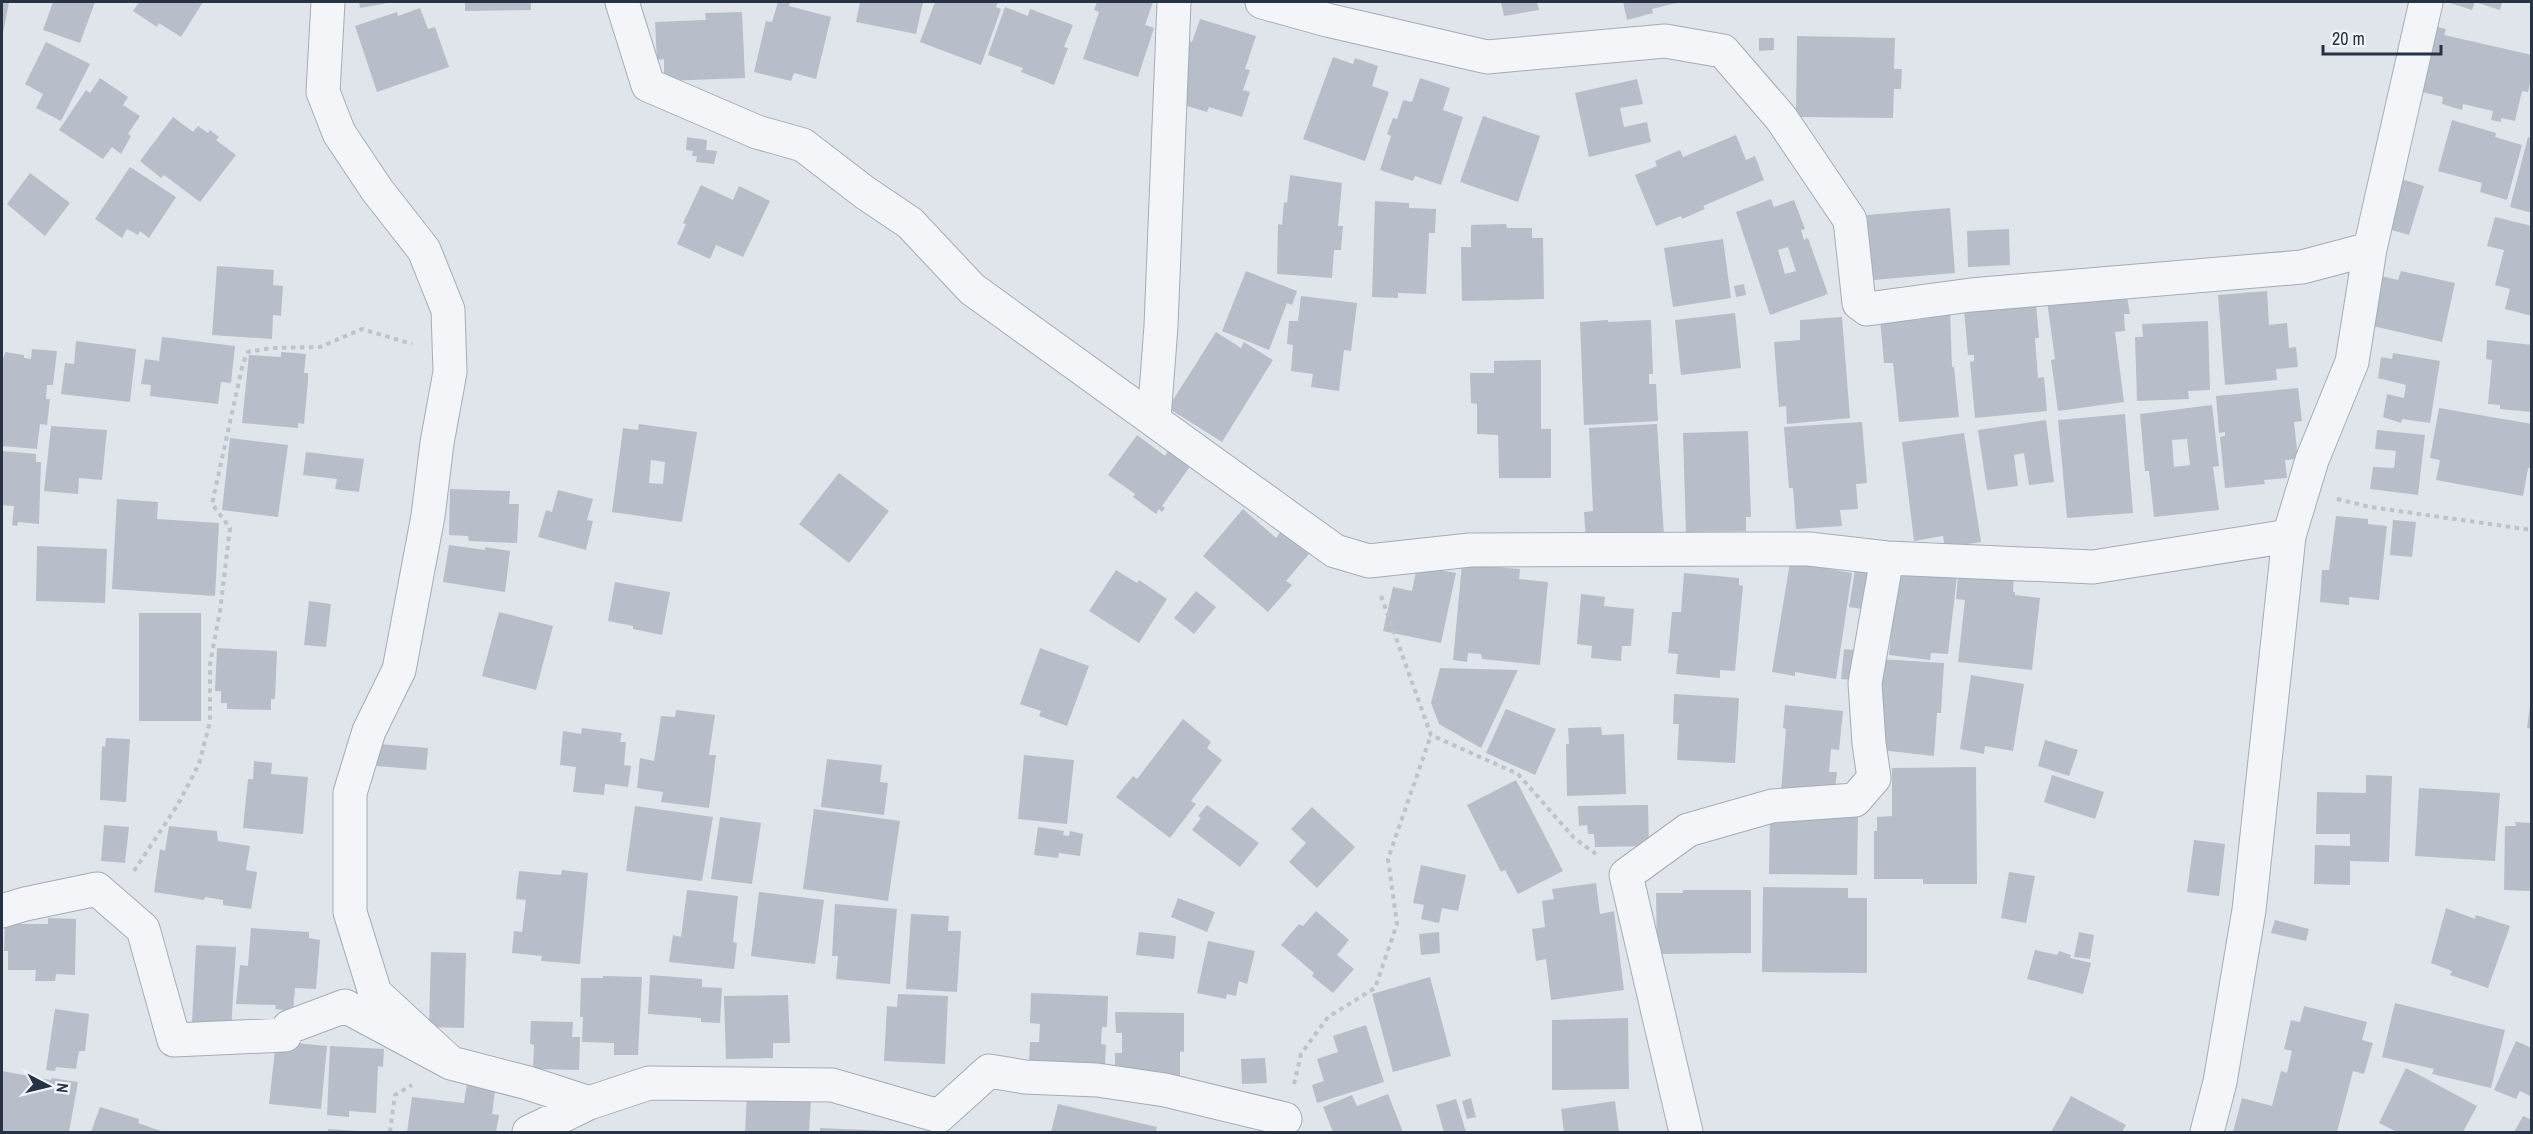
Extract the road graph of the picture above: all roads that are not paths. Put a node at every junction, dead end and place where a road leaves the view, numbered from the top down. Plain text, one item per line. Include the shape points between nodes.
1 (328, 2) edge
2 (622, 2) edge
3 (1174, 2) edge
4 (1262, 2) edge
5 (2426, 2) edge
6 (2370, 249) junction
7 (1154, 419) junction
8 (2289, 536) junction
9 (1887, 558) junction
10 (2, 911) edge
11 (452, 1062) junction
12 (589, 1102) junction
13 (1285, 1119) road end
14 (529, 1132) edge
15 (1686, 1132) edge
16 (2207, 1132) edge

1 - 11 street via 323,92 339,134 424,250 448,310 450,372 399,670 369,731 350,793 350,912 375,993
2 - 7 street via 648,85 758,132 803,145 910,223 972,288
3 - 7 street
4 - 6 street via 1487,57 1665,41 1724,51 1781,118 1850,220 1859,303 1867,309 1994,292 2302,267
5 - 6 street
6 - 8 street via 2352,362 2312,460
7 - 9 street via 1335,551 1369,561 1470,550 1809,549
8 - 9 street via 2092,567
8 - 16 street via 2249,910 2220,1083
9 - 15 street via 1865,683 1874,778 1855,800 1772,806 1688,830 1626,875
10 - 11 street via 97,889 142,929 174,1040 285,1035 289,1027 345,1006
11 - 12 street
12 - 13 street via 649,1083 832,1085 939,1116 989,1071 1165,1090
12 - 14 street

